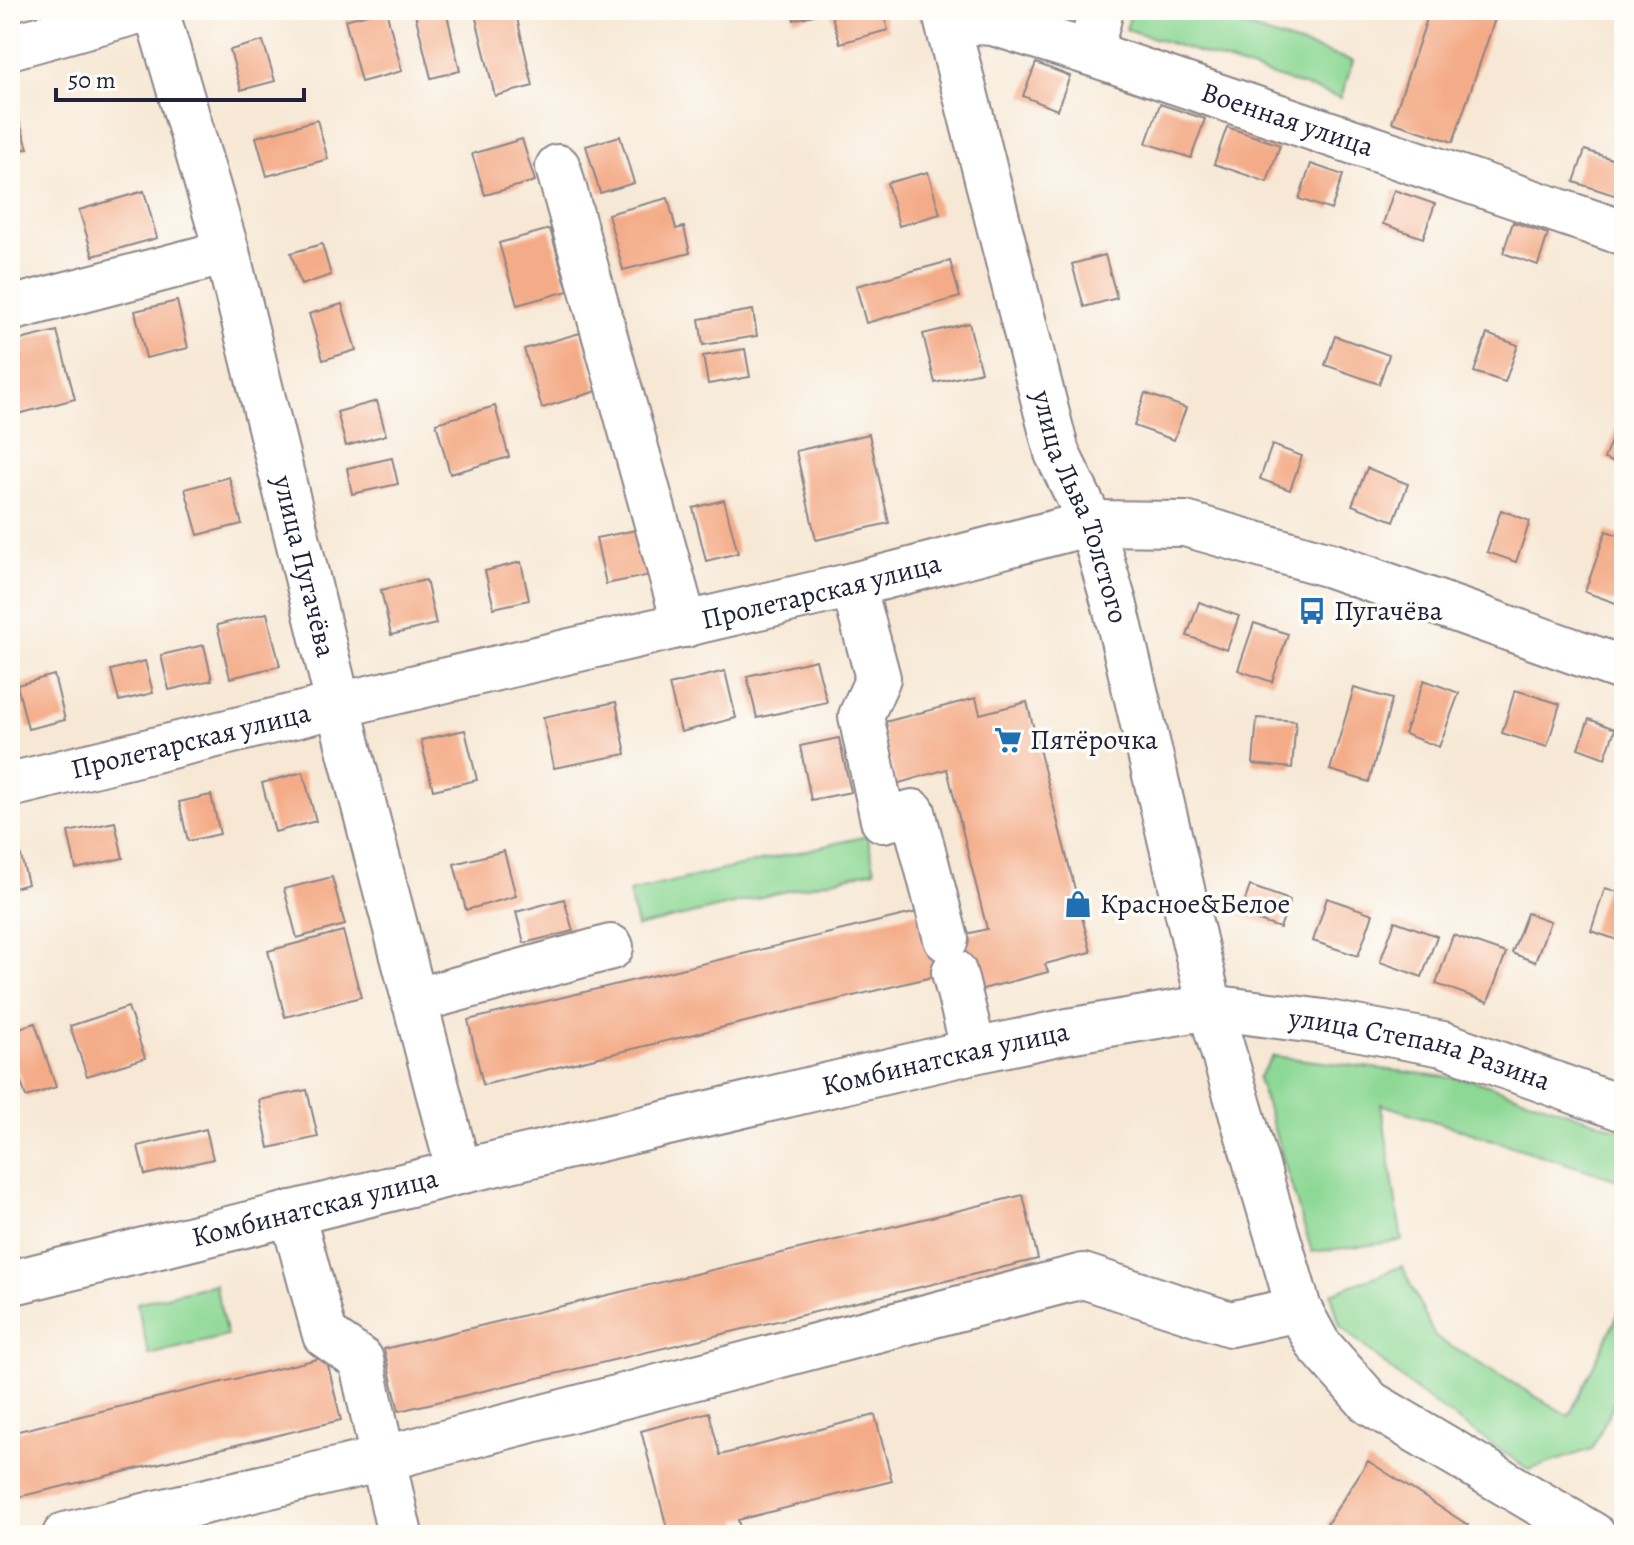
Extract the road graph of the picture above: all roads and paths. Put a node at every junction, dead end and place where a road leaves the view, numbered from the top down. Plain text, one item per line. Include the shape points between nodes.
1 (143, 10) edge
2 (156, 10) edge
3 (1101, 10) edge
4 (945, 15) edge
5 (10, 47) edge
6 (1090, 53) junction
7 (558, 167) dead end
8 (1624, 233) edge
9 (227, 252) junction
10 (10, 309) edge
11 (1091, 523) junction
12 (853, 585) junction
13 (685, 625) junction
14 (1624, 669) edge
15 (339, 705) junction
16 (10, 785) edge
17 (611, 947) dead end
18 (414, 1001) junction
19 (1210, 1007) junction
20 (974, 1051) junction
21 (1624, 1109) edge
22 (459, 1172) junction
23 (292, 1213) junction
24 (10, 1283) edge
25 (1299, 1309) junction
26 (382, 1459) junction
27 (65, 1535) edge
28 (400, 1535) edge
29 (1593, 1535) edge

1 - 5 street
2 - 9 street, улица Пугачёва
3 - 6 street
4 - 6 street, Военная улица via 993,23
4 - 11 street, улица Льва Толстого via 1057,453
6 - 8 street, Военная улица
7 - 13 street
9 - 10 street
9 - 15 street, улица Пугачёва
11 - 12 street, Пролетарская улица
11 - 14 street, Пролетарская улица via 1185,524 1330,565
11 - 19 street, улица Льва Толстого
12 - 13 street, Пролетарская улица
12 - 20 street via 878,678 861,716 883,820 913,812
13 - 15 street, Пролетарская улица
15 - 16 street, Пролетарская улица
15 - 18 street, улица Пугачёва
17 - 18 street
18 - 22 street, улица Пугачёва
19 - 20 street, Комбинатская улица
19 - 21 street, улица Степана Разина via 1443,1044
19 - 25 street
20 - 22 street, Комбинатская улица
22 - 23 street, Комбинатская улица
23 - 24 street, Комбинатская улица
23 - 26 street via 325,1335 361,1360
25 - 26 street via 1230,1324 1083,1276
25 - 29 street via 1318,1344 1370,1403
26 - 27 street
26 - 28 street

